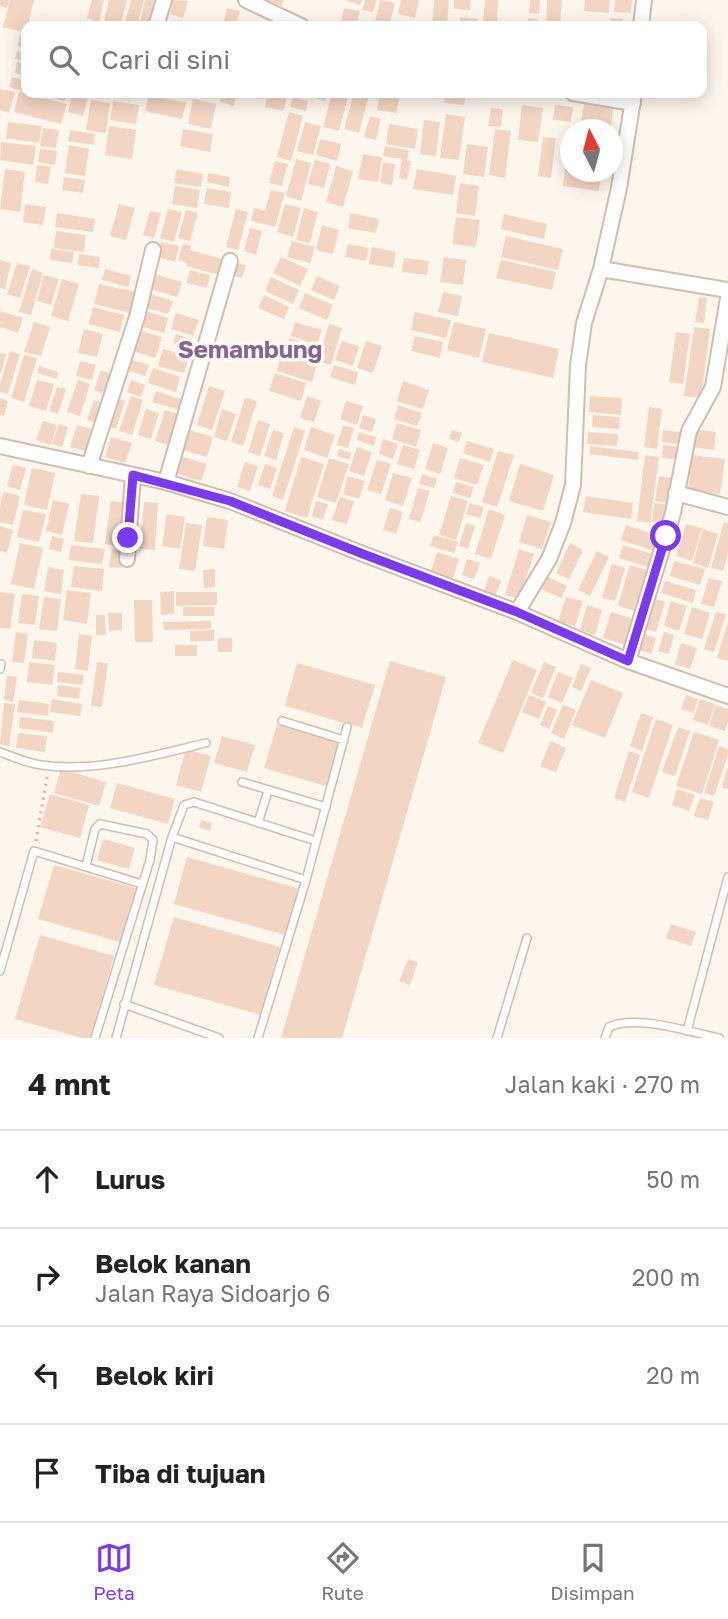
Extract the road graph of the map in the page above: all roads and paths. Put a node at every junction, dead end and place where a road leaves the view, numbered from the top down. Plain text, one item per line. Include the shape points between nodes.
1 (164, 0) edge
2 (247, 0) edge
3 (644, 0) edge
4 (158, 21) edge
5 (291, 21) edge
6 (642, 21) edge
7 (625, 99) edge
8 (153, 250) dead end
9 (230, 261) dead end
10 (601, 269) junction
11 (728, 290) edge
12 (728, 298) edge
13 (0, 446) edge
14 (89, 467) junction
15 (133, 475) junction
16 (166, 482) junction
17 (676, 493) junction
18 (728, 507) edge
19 (127, 559) dead end
20 (517, 612) junction
21 (628, 661) junction
22 (1, 664) edge
23 (0, 670) edge
24 (728, 696) edge
25 (282, 720) dead end
26 (347, 727) dead end
27 (344, 740) junction
28 (206, 743) dead end
29 (0, 752) edge
30 (43, 765) junction
31 (242, 782) dead end
32 (268, 791) junction
33 (326, 807) junction
34 (258, 823) junction
35 (172, 837) junction
36 (316, 841) junction
37 (34, 851) junction
38 (86, 866) junction
39 (728, 877) edge
40 (306, 880) junction
41 (142, 884) junction
42 (527, 938) dead end
43 (0, 971) edge
44 (124, 1004) junction
45 (687, 1031) junction
46 (95, 1038) edge
47 (116, 1038) edge
48 (219, 1038) edge
49 (258, 1038) edge
50 (497, 1038) edge
51 (605, 1038) edge
52 (719, 1038) edge

1 - 4 street
2 - 5 street
3 - 6 street
7 - 10 street via 619,188
8 - 14 street via 137,317
9 - 16 street
10 - 11 street
10 - 20 street via 584,324 578,365 573,485 549,559
12 - 17 street via 713,387 689,431
13 - 14 street
14 - 15 street
15 - 16 street
15 - 19 street
16 - 20 street via 230,501
17 - 18 street
17 - 21 street
20 - 21 street
21 - 24 street
22 - 23 lane
25 - 27 lane
26 - 27 lane
27 - 33 lane
28 - 30 lane via 90,765
29 - 30 lane
30 - 37 path via 47,787
31 - 32 lane
32 - 33 lane
32 - 34 lane
33 - 36 lane
34 - 35 lane via 190,802 184,805
34 - 36 lane
35 - 40 lane
35 - 44 lane
36 - 40 lane
37 - 38 lane
37 - 43 lane
38 - 41 lane
38 - 41 lane via 99,825 147,834 154,844
39 - 45 lane
40 - 49 lane
41 - 46 lane
42 - 50 lane
44 - 47 lane
44 - 48 lane
45 - 51 lane via 618,1022 609,1027
45 - 52 lane

